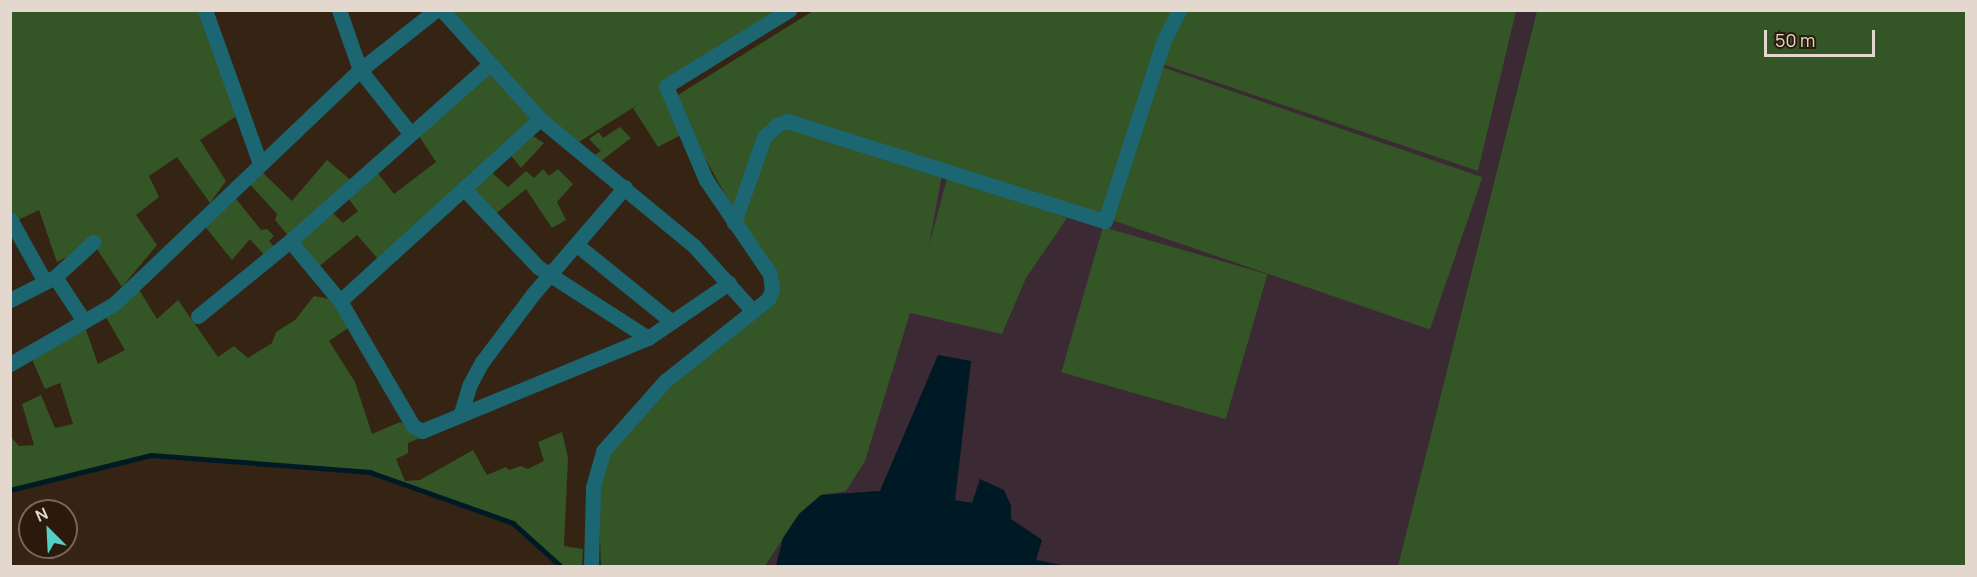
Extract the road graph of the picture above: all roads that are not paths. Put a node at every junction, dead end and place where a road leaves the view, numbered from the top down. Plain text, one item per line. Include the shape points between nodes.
1 (205, 10) edge
2 (339, 10) edge
3 (436, 10) edge
4 (442, 10) edge
5 (789, 10) edge
6 (1179, 10) edge
7 (489, 65) junction
8 (360, 70) junction
9 (540, 120) junction
10 (410, 133) junction
11 (260, 164) junction
12 (625, 187) junction
13 (465, 190) junction
14 (10, 219) edge
15 (734, 224) junction
16 (290, 241) junction
17 (93, 242) dead end
18 (577, 245) junction
19 (550, 275) junction
20 (50, 280) junction
21 (729, 283) junction
22 (10, 300) edge
23 (340, 301) junction
24 (753, 310) junction
25 (198, 316) dead end
26 (84, 321) junction
27 (672, 322) junction
28 (648, 338) junction
29 (10, 364) edge
30 (460, 413) junction
31 (591, 567) edge

1 - 11 street
2 - 8 street
3 - 8 street
4 - 7 street
5 - 15 street via 666,86 706,180
6 - 15 street via 1163,42 1105,222 787,122 764,137
7 - 9 street
7 - 10 street
8 - 10 street
8 - 11 street
9 - 12 street
9 - 13 street
10 - 16 street
11 - 26 street via 114,304
12 - 18 street
12 - 21 street via 694,246
13 - 19 street
13 - 23 street
14 - 20 street
15 - 24 street via 773,283 768,299
16 - 23 street
16 - 25 street
17 - 20 street
18 - 19 street
18 - 27 street
19 - 28 street
19 - 30 street via 482,362
20 - 22 street
20 - 26 street
21 - 24 street
21 - 27 street
23 - 30 street via 413,426 423,431 436,429
24 - 31 street via 665,381 603,450 593,487
26 - 29 street
27 - 28 street
28 - 30 street via 543,384

